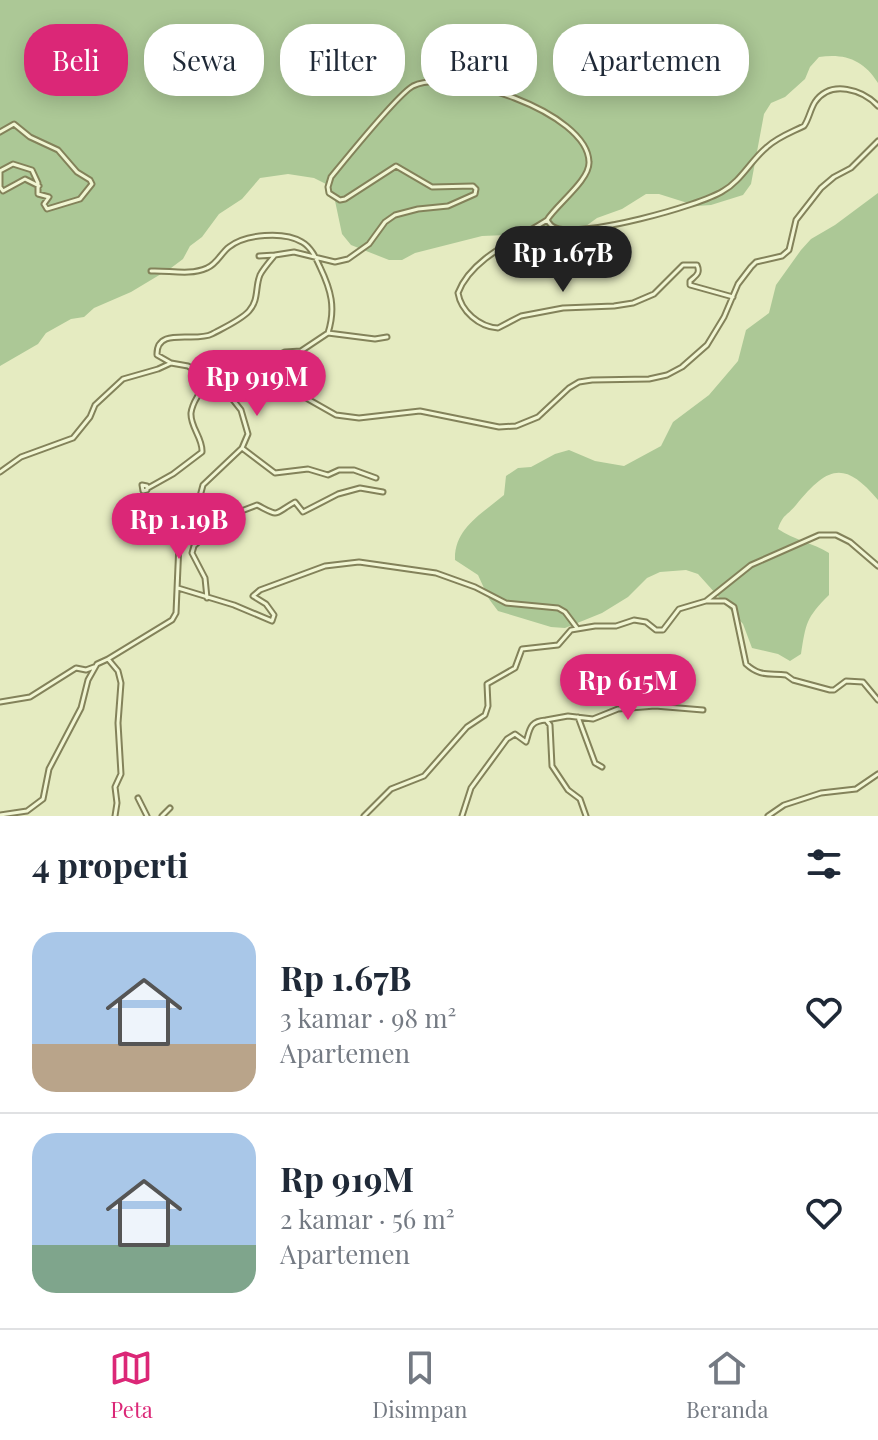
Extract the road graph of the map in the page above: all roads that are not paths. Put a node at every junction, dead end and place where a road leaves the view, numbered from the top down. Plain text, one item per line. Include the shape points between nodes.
1 (878, 106) edge
2 (0, 132) edge
3 (878, 141) edge
4 (0, 171) edge
5 (39, 186) junction
6 (547, 220) junction
7 (275, 255) junction
8 (259, 256) dead end
9 (316, 258) junction
10 (151, 271) dead end
11 (733, 297) junction
12 (328, 333) junction
13 (387, 337) dead end
14 (171, 363) junction
15 (253, 368) junction
16 (204, 375) junction
17 (242, 448) junction
18 (0, 472) edge
19 (376, 478) dead end
20 (148, 488) dead end
21 (383, 492) dead end
22 (195, 515) junction
23 (205, 536) dead end
24 (878, 566) edge
25 (178, 588) junction
26 (207, 598) junction
27 (706, 601) junction
28 (577, 628) junction
29 (108, 659) junction
30 (97, 664) junction
31 (878, 700) edge
32 (0, 702) edge
33 (703, 710) dead end
34 (578, 717) junction
35 (546, 720) junction
36 (602, 767) dead end
37 (878, 774) edge
38 (138, 798) dead end
39 (170, 808) dead end
40 (0, 815) edge
41 (115, 816) edge
42 (147, 816) edge
43 (162, 816) edge
44 (364, 816) edge
45 (462, 816) edge
46 (586, 816) edge
47 (768, 816) edge

1 - 6 street via 850,89 820,97 804,126 765,148 726,190 688,206 585,229 556,229
2 - 5 street via 14,124 54,146 92,184 80,199 47,209 49,197 39,196
3 - 11 street via 821,188 796,220 789,250 754,264
4 - 5 street via 13,164 28,167
4 - 5 street via 3,191 21,179
6 - 9 street via 587,173 589,159 581,142 551,115 519,98 456,84 420,84 405,92 334,172 329,193 345,199 398,166 432,187 473,186 476,193 448,206 395,215 348,259
6 - 11 street via 466,277 458,293 465,311 498,328 521,316 563,308 633,303 654,294 689,264 698,270 690,285
7 - 8 street
7 - 9 street via 294,252
7 - 14 street via 244,315 209,336 159,341 157,355
9 - 10 street via 301,241 269,236 234,244 206,269
9 - 12 street via 332,296
11 - 15 street via 707,345 682,367 649,379 579,382 538,417 516,426 490,426 420,411 359,418 336,415
12 - 13 street
12 - 15 street via 301,351 285,352
14 - 16 street
14 - 18 street via 123,379 95,405 73,438 21,457
15 - 16 street via 221,378
16 - 17 street via 241,410 248,434
16 - 20 street via 191,415 202,452
17 - 19 street via 275,473 308,469 328,475 354,470
17 - 22 street via 203,485
21 - 22 street via 360,488 303,512 295,502 273,514 254,505 224,517
22 - 25 street via 179,543
23 - 26 street via 192,553 205,578
24 - 27 street via 850,542 819,535 751,565
25 - 26 street
25 - 29 street via 172,620
26 - 28 street via 272,621 269,608 253,596 260,590 325,566 389,564 448,576 506,603 558,608
27 - 28 street via 679,609 659,631 634,620
27 - 31 street via 734,607 746,664 752,670 830,690 846,681 863,682
28 - 44 street via 558,645 522,649 515,668 487,684 485,715 467,727 424,776 391,789
29 - 30 street
29 - 41 street via 121,683 121,774 115,787
30 - 32 street via 90,670 76,668 30,697
30 - 40 street via 51,764 43,799 27,811
33 - 34 street via 655,706 618,709 593,719
34 - 35 street
34 - 36 street via 595,763
35 - 45 street via 530,727 526,742 515,734 507,739 471,788
35 - 46 street via 553,769 580,799
37 - 47 street via 856,789 821,793
38 - 42 street
39 - 43 street

